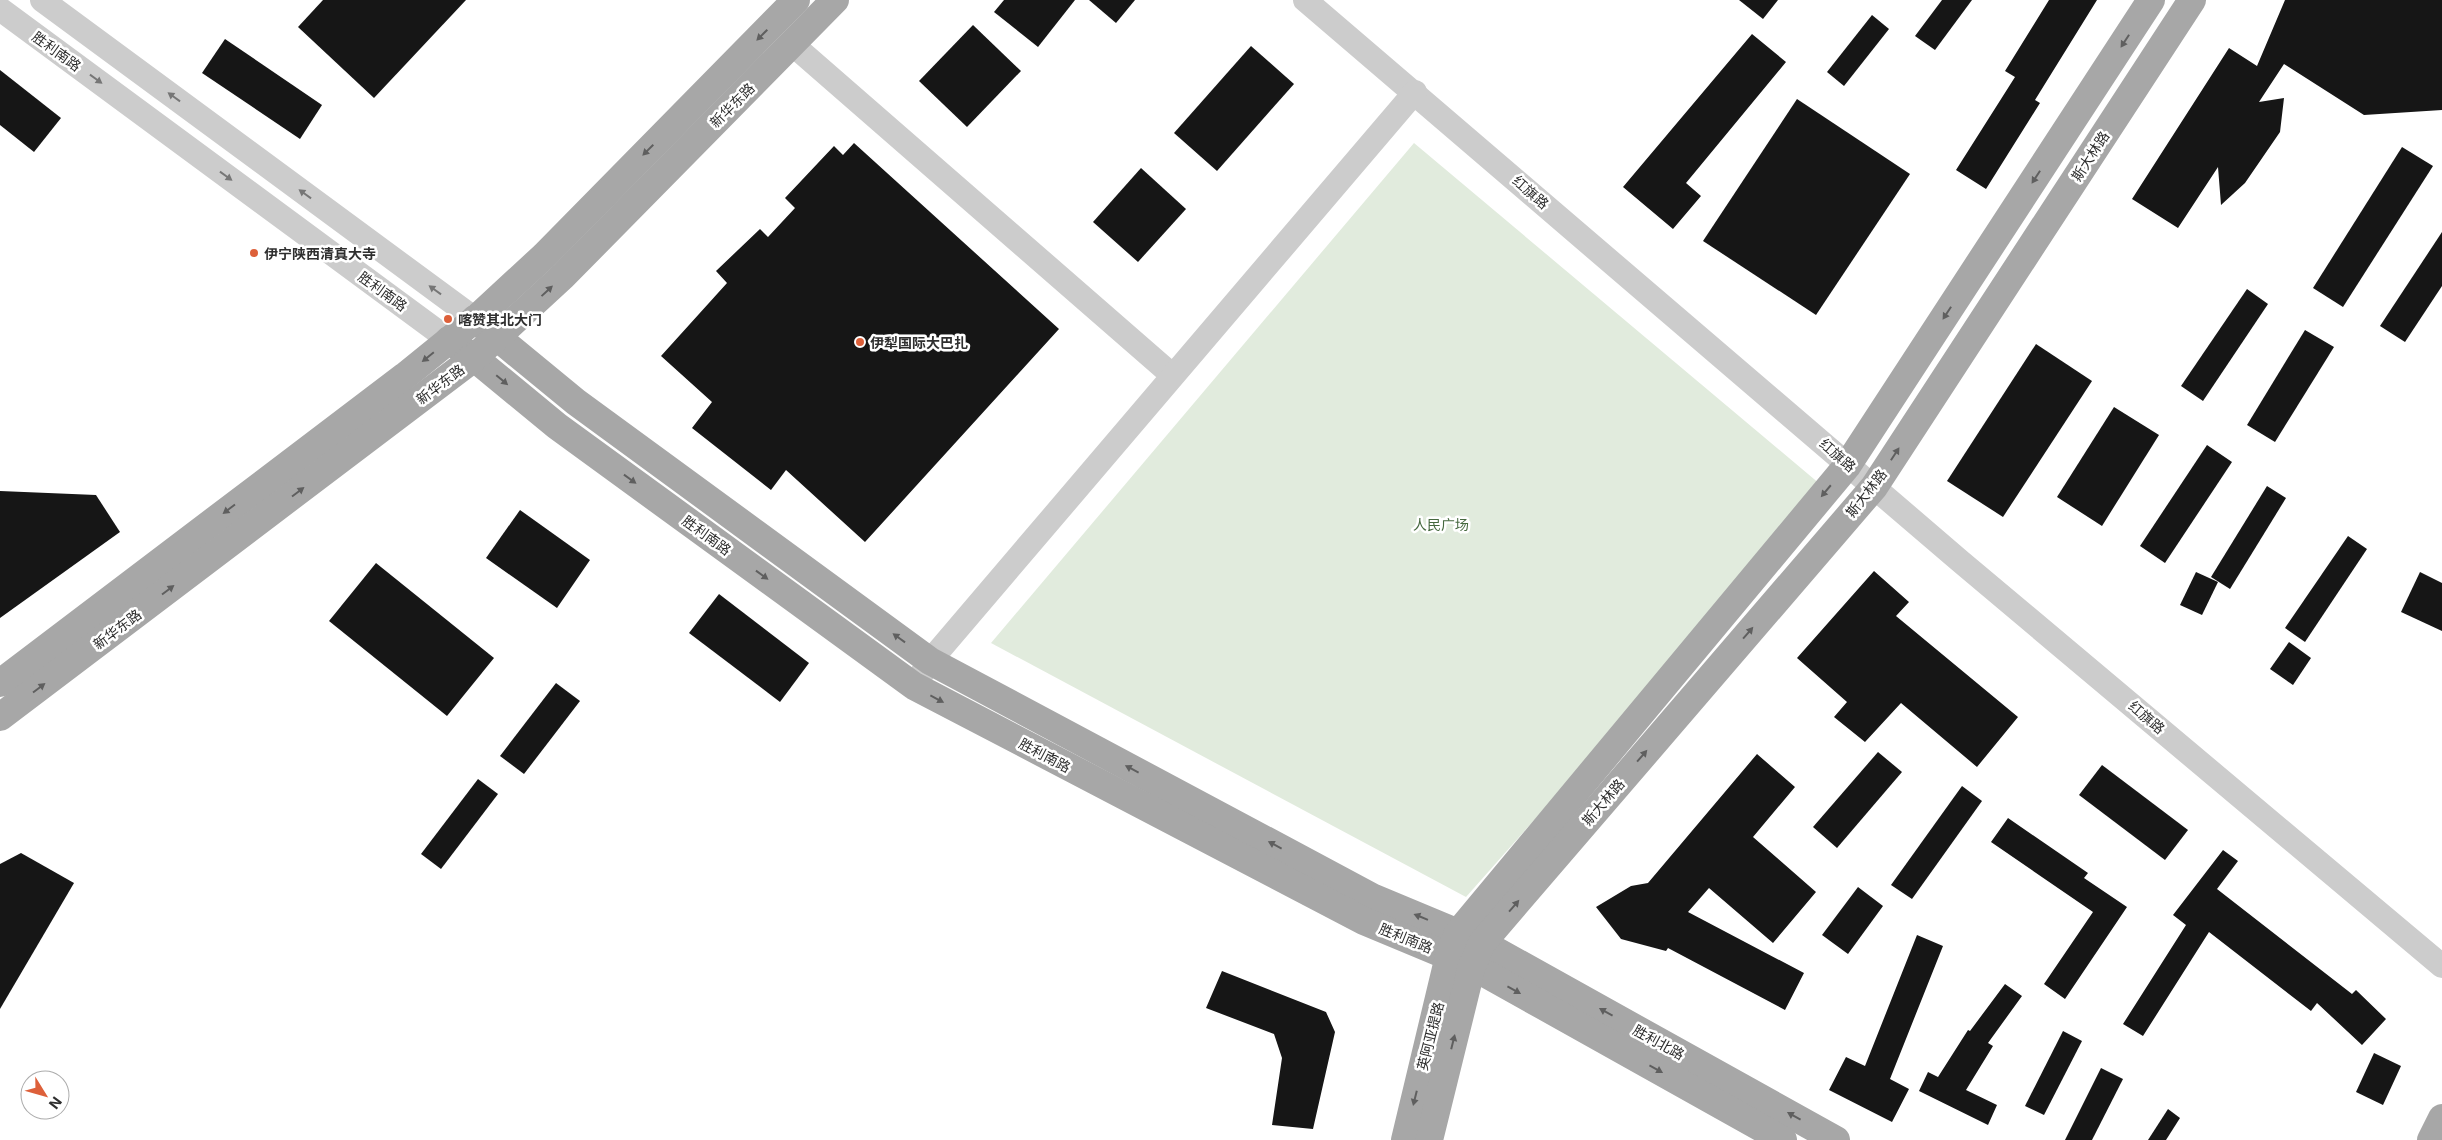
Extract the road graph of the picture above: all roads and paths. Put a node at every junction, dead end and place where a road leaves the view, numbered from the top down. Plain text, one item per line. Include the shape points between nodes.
1 (42, 0) edge
2 (796, 0) edge
3 (835, 0) edge
4 (1305, 0) edge
5 (2151, 0) edge
6 (2192, 0) edge
7 (0, 9) edge
8 (792, 44) junction
9 (1415, 92) junction
10 (475, 319) junction
11 (497, 337) junction
12 (449, 340) junction
13 (474, 358) junction
14 (1172, 375) junction
15 (1848, 464) junction
16 (1874, 487) junction
17 (930, 660) junction
18 (0, 683) edge
19 (914, 686) junction
20 (0, 717) edge
21 (1465, 950) junction
22 (2442, 966) edge
23 (2442, 1118) edge
24 (1405, 1140) edge
25 (1429, 1140) edge
26 (1783, 1140) edge
27 (1836, 1140) edge
28 (2431, 1140) edge

10 -> 1 street, 胜利南路
2 -> 10 main road, 新华东路 via 544,256
3 - 8 main road, 新华东路
4 - 9 street, 红旗路
5 -> 15 main road, 斯大林路
16 -> 6 main road, 斯大林路
7 -> 12 street, 胜利南路
11 -> 8 main road, 新华东路 via 563,276
8 - 14 street
9 - 14 street
9 - 15 street, 红旗路
10 - 11 main road, 胜利南路
10 - 12 main road, 新华东路
11 - 13 main road, 新华东路
17 -> 11 main road, 胜利南路 via 576,402
12 - 13 main road, 胜利南路
12 -> 18 main road, 新华东路
13 -> 19 main road, 胜利南路 via 557,426
20 -> 13 main road, 新华东路
14 - 17 street
15 - 16 street, 红旗路
15 -> 21 main road, 斯大林路
21 -> 16 main road, 斯大林路
16 - 22 street, 红旗路
17 - 19 street
21 -> 17 main road, 胜利南路
19 -> 21 main road, 胜利南路 via 1364,921
21 -> 24 main road, 英阿亚提路
25 -> 21 main road, 英阿亚提路
21 -> 26 main road, 胜利北路
27 -> 21 main road, 胜利北路
23 - 28 main road

